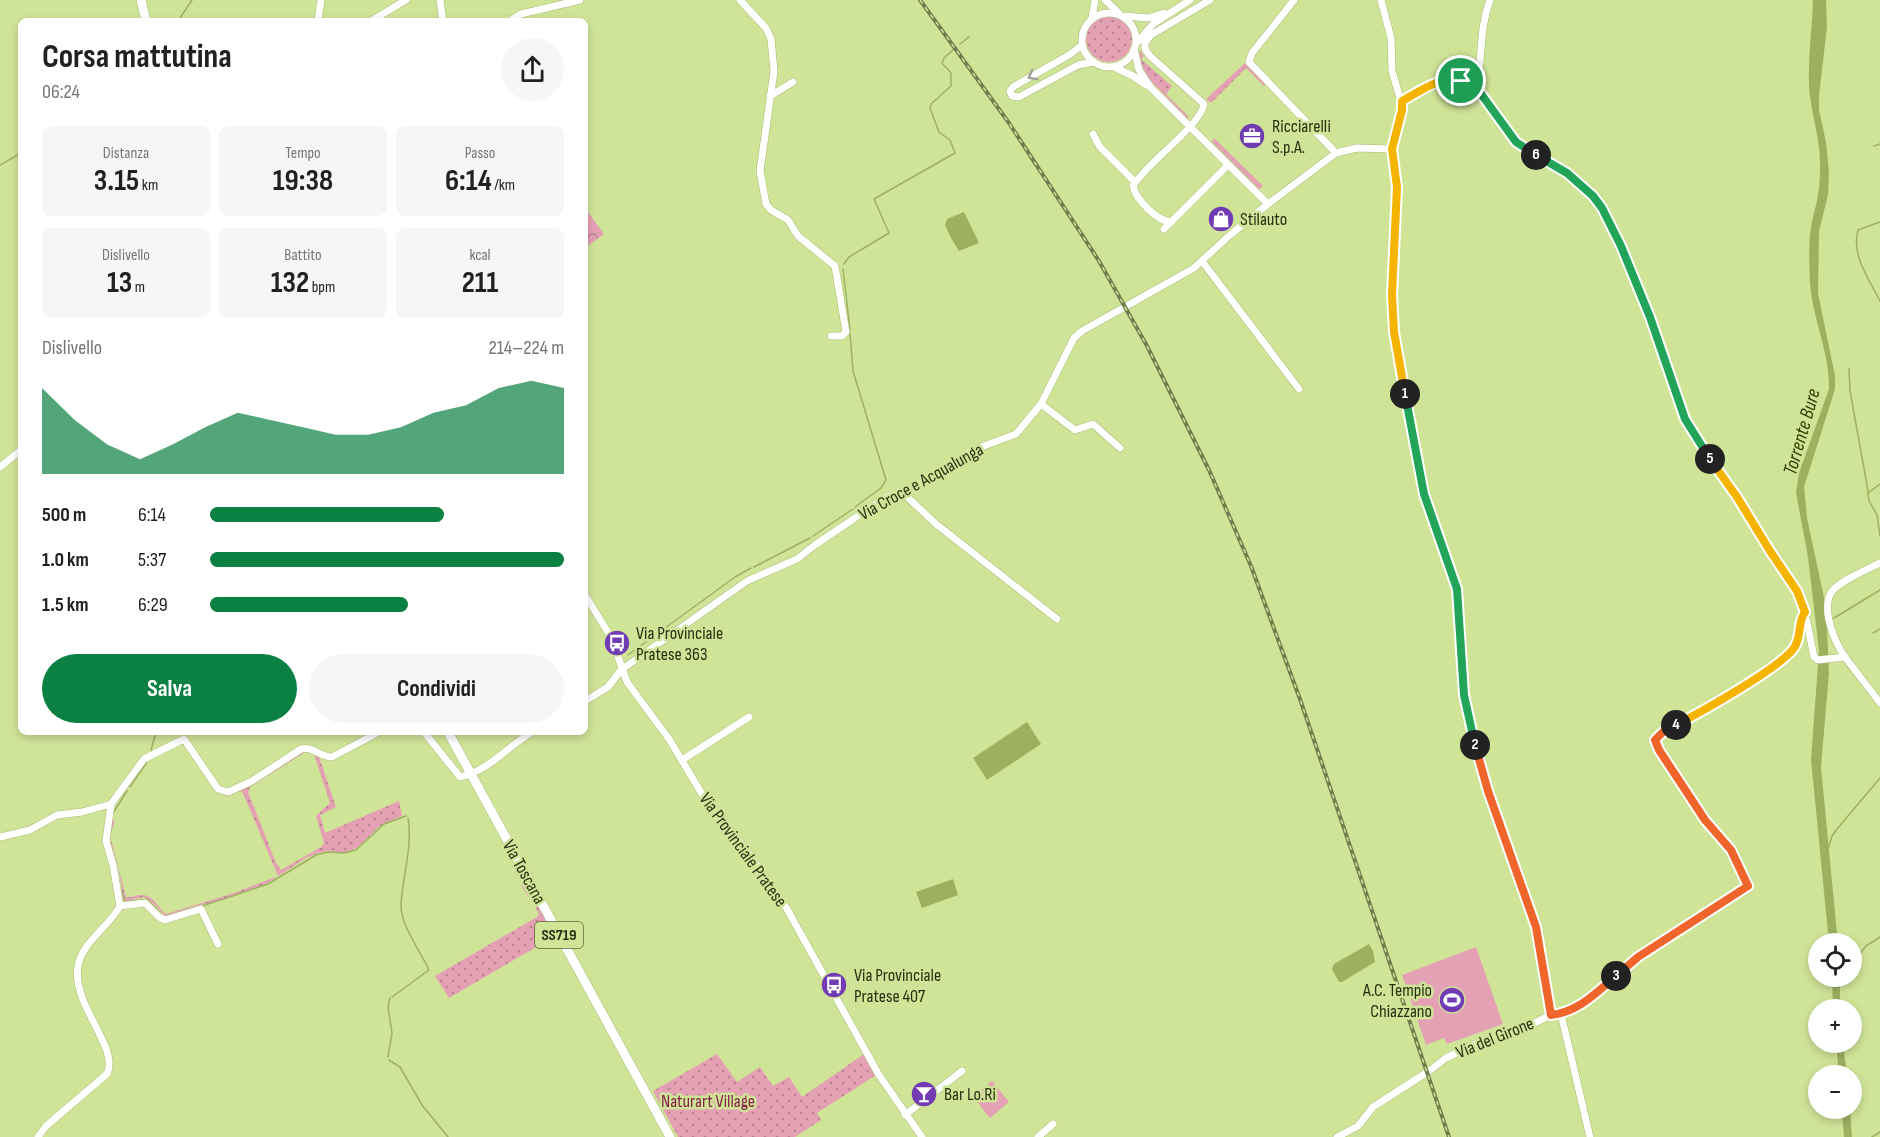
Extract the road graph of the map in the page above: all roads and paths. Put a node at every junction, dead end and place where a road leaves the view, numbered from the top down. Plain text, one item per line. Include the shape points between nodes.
1 (141, 0) edge
2 (321, 0) edge
3 (440, 0) edge
4 (580, 0) edge
5 (740, 0) edge
6 (1095, 0) edge
7 (1105, 0) edge
8 (1190, 0) edge
9 (1210, 0) edge
10 (1294, 0) edge
11 (1381, 0) edge
12 (1490, 0) edge
13 (403, 1) edge
14 (1170, 12) junction
15 (1121, 15) junction
16 (145, 18) edge
17 (318, 18) edge
18 (376, 18) edge
19 (443, 18) edge
20 (515, 18) edge
21 (1092, 18) junction
22 (1082, 45) junction
23 (1135, 47) junction
24 (1094, 62) junction
25 (1113, 66) junction
26 (793, 82) dead end
27 (1476, 87) junction
28 (1151, 88) junction
29 (770, 96) junction
30 (1402, 101) junction
31 (1189, 127) junction
32 (1093, 134) dead end
33 (1392, 149) junction
34 (1336, 153) junction
35 (1228, 165) junction
36 (1135, 182) junction
37 (1268, 204) junction
38 (1171, 222) junction
39 (1164, 229) dead end
40 (1202, 261) junction
41 (831, 336) dead end
42 (1299, 389) dead end
43 (1041, 404) junction
44 (1120, 448) dead end
45 (18, 452) edge
46 (0, 467) edge
47 (903, 493) junction
48 (1880, 563) edge
49 (588, 600) edge
50 (1805, 612) junction
51 (1057, 620) dead end
52 (1845, 657) junction
53 (621, 670) junction
54 (588, 698) edge
55 (1880, 703) edge
56 (749, 717) dead end
57 (373, 735) edge
58 (426, 735) edge
59 (450, 735) edge
60 (527, 735) edge
61 (682, 760) junction
62 (472, 775) junction
63 (111, 804) junction
64 (0, 837) edge
65 (120, 906) junction
66 (218, 944) dead end
67 (1561, 1014) junction
68 (1551, 1015) junction
69 (962, 1071) dead end
70 (905, 1115) junction
71 (1053, 1124) dead end
72 (38, 1137) edge
73 (670, 1137) edge
74 (922, 1137) edge
75 (1038, 1137) edge
76 (1337, 1137) edge
77 (1590, 1137) edge

1 - 16 main road
2 - 17 street
3 - 19 street
4 - 20 street
5 - 29 street via 769,33 774,67
6 - 21 street
7 - 15 street
8 - 14 street
9 - 31 street via 1151,35 1145,43 1150,56 1204,104
10 - 34 street via 1249,62
11 - 30 street via 1391,38 1392,71
12 - 27 street via 1482,25
13 - 18 street
14 - 15 street via 1148,18
14 - 23 street via 1148,28
15 - 21 street via 1105,12
15 - 23 street via 1134,28
21 - 22 street via 1084,29
22 - 24 street
22 -> 24 street via 1013,87 1012,96 1019,97 1076,66
23 - 25 street via 1126,61
23 - 28 street via 1139,70
24 - 25 street
25 - 28 street
26 - 29 street
27 - 30 street via 1449,79
27 - 50 street via 1516,142 1567,173 1602,208 1650,317 1685,419 1797,591
28 - 31 street
29 - 41 street via 760,165 764,199 771,210 788,220 798,236 835,266 846,332
30 - 33 street
31 - 35 street
31 - 36 street
32 - 36 street
33 - 34 street via 1353,148
33 - 68 street via 1397,187 1393,325 1416,458 1427,505 1457,589 1467,712 1488,791 1536,927
34 - 37 street, Via Croce e Acqualunga
35 - 37 street
35 - 38 street
36 - 38 street via 1137,196 1161,219
37 - 40 street, Via Croce e Acqualunga
38 - 39 street
40 - 42 street
40 - 43 street, Via Croce e Acqualunga via 1074,338
43 - 44 street via 1075,430 1093,424
43 - 47 street, Via Croce e Acqualunga via 1016,434 973,450
45 - 46 street
47 - 51 street
47 - 53 street, Via Croce e Acqualunga via 880,501 798,559 747,581
48 - 52 street via 1831,593 1832,634
49 - 53 street, Via Provinciale Pratese via 611,637
50 - 52 street via 1814,657
50 - 67 street, Via del Girone via 1797,643 1789,654 1655,740 1692,803 1731,850 1748,888 1638,957 1589,999
52 - 55 street
53 - 54 street, Via Croce e Acqualunga via 608,687
53 - 61 street, Via Provinciale Pratese
56 - 61 street
57 - 63 street via 332,757 301,749 252,781 225,792 218,789 187,742 181,739 144,759
58 - 62 street via 460,777
59 - 62 main road, Via Toscana / SS719
60 - 62 street
61 - 70 street, Via Provinciale Pratese via 705,799 787,909 867,1056
62 - 73 main road, Via Toscana / SS719
63 - 64 street via 57,815 30,830
63 - 65 street via 106,841
65 - 66 street via 146,903 167,920 201,909
65 - 72 street via 84,951 77,970 82,1001 110,1056 109,1070
67 - 68 street, Via del Girone
67 - 77 street
68 - 76 street, Via del Girone via 1446,1058 1377,1104 1359,1126
69 - 70 street
70 - 74 street, Via Provinciale Pratese
71 - 75 street

